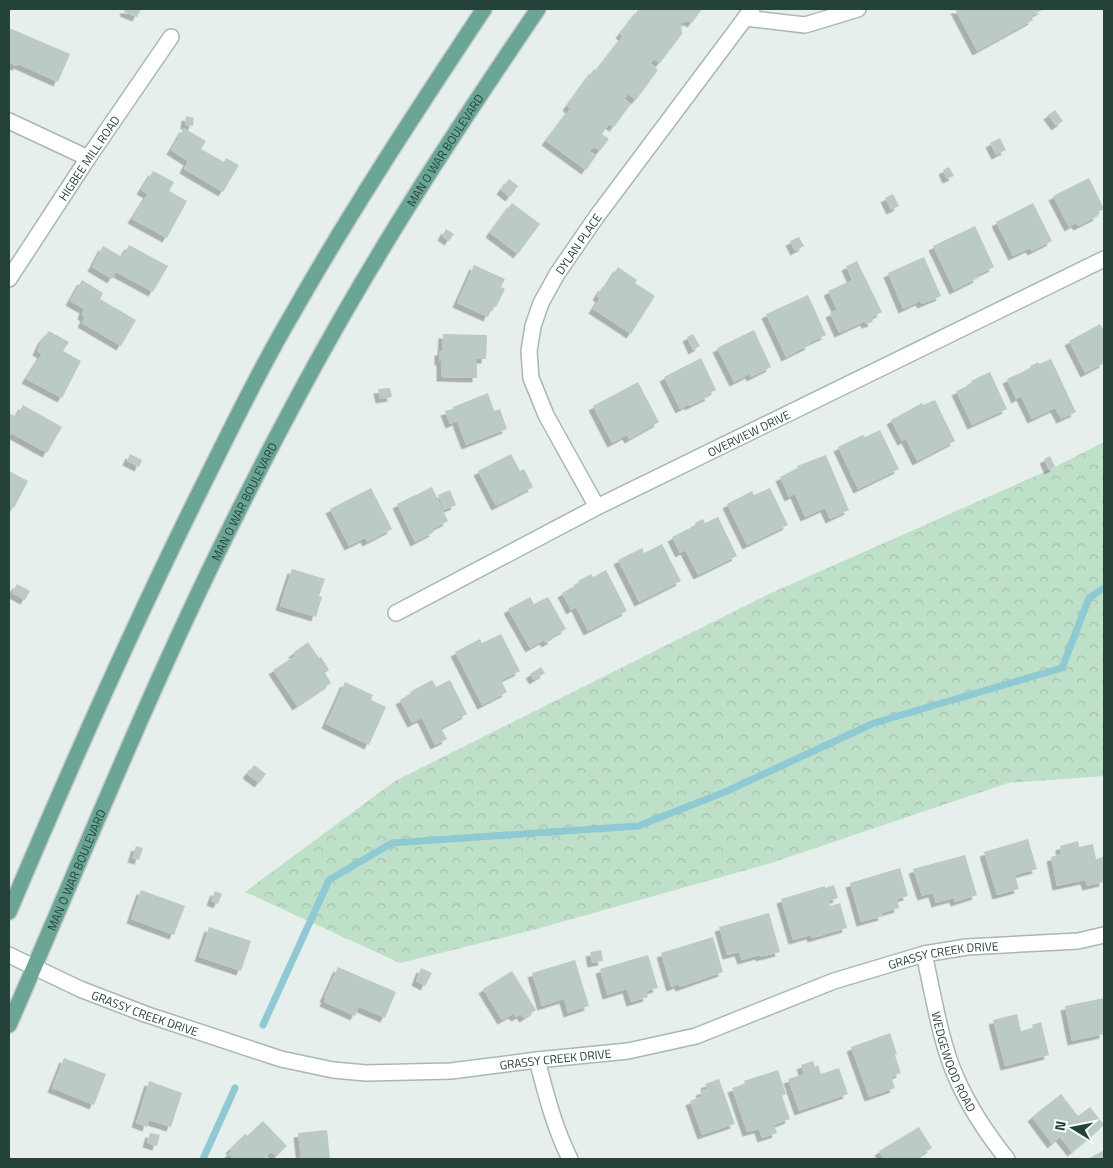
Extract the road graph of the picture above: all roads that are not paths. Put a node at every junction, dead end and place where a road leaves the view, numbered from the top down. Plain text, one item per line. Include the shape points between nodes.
1 (484, 9) edge
2 (538, 9) edge
3 (858, 9) edge
4 (749, 13) edge
5 (171, 38) dead end
6 (9, 121) edge
7 (88, 158) junction
8 (1104, 259) edge
9 (9, 279) edge
10 (597, 507) junction
11 (396, 613) dead end
12 (9, 912) edge
13 (1104, 935) edge
14 (924, 954) junction
15 (9, 955) edge
16 (34, 967) junction
17 (9, 1025) edge
18 (538, 1060) junction
19 (570, 1159) edge
20 (1007, 1159) edge

1 - 12 main road via 357,205 248,394 122,653
2 - 16 main road, MAN O WAR BOULEVARD via 378,254 291,410 224,539 172,650
3 - 4 street via 805,25
4 - 10 street, DYLAN PLACE via 597,216 541,303 533,326 529,351 531,378 546,415
5 - 7 street, HIGBEE MILL ROAD
6 - 7 street
7 - 9 street, HIGBEE MILL ROAD
8 - 10 street, OVERVIEW DRIVE
10 - 11 street, OVERVIEW DRIVE
13 - 14 street, GRASSY CREEK DRIVE via 1078,941 967,947
14 - 18 street, GRASSY CREEK DRIVE via 834,981 696,1036 628,1051
14 - 20 street, WEDGEWOOD ROAD via 944,1044 955,1076 991,1139
15 - 16 street, GRASSY CREEK DRIVE
16 - 17 main road, MAN O WAR BOULEVARD
16 - 18 street, GRASSY CREEK DRIVE via 145,1014 281,1059 333,1070 366,1073 451,1071
18 - 19 street via 550,1111

